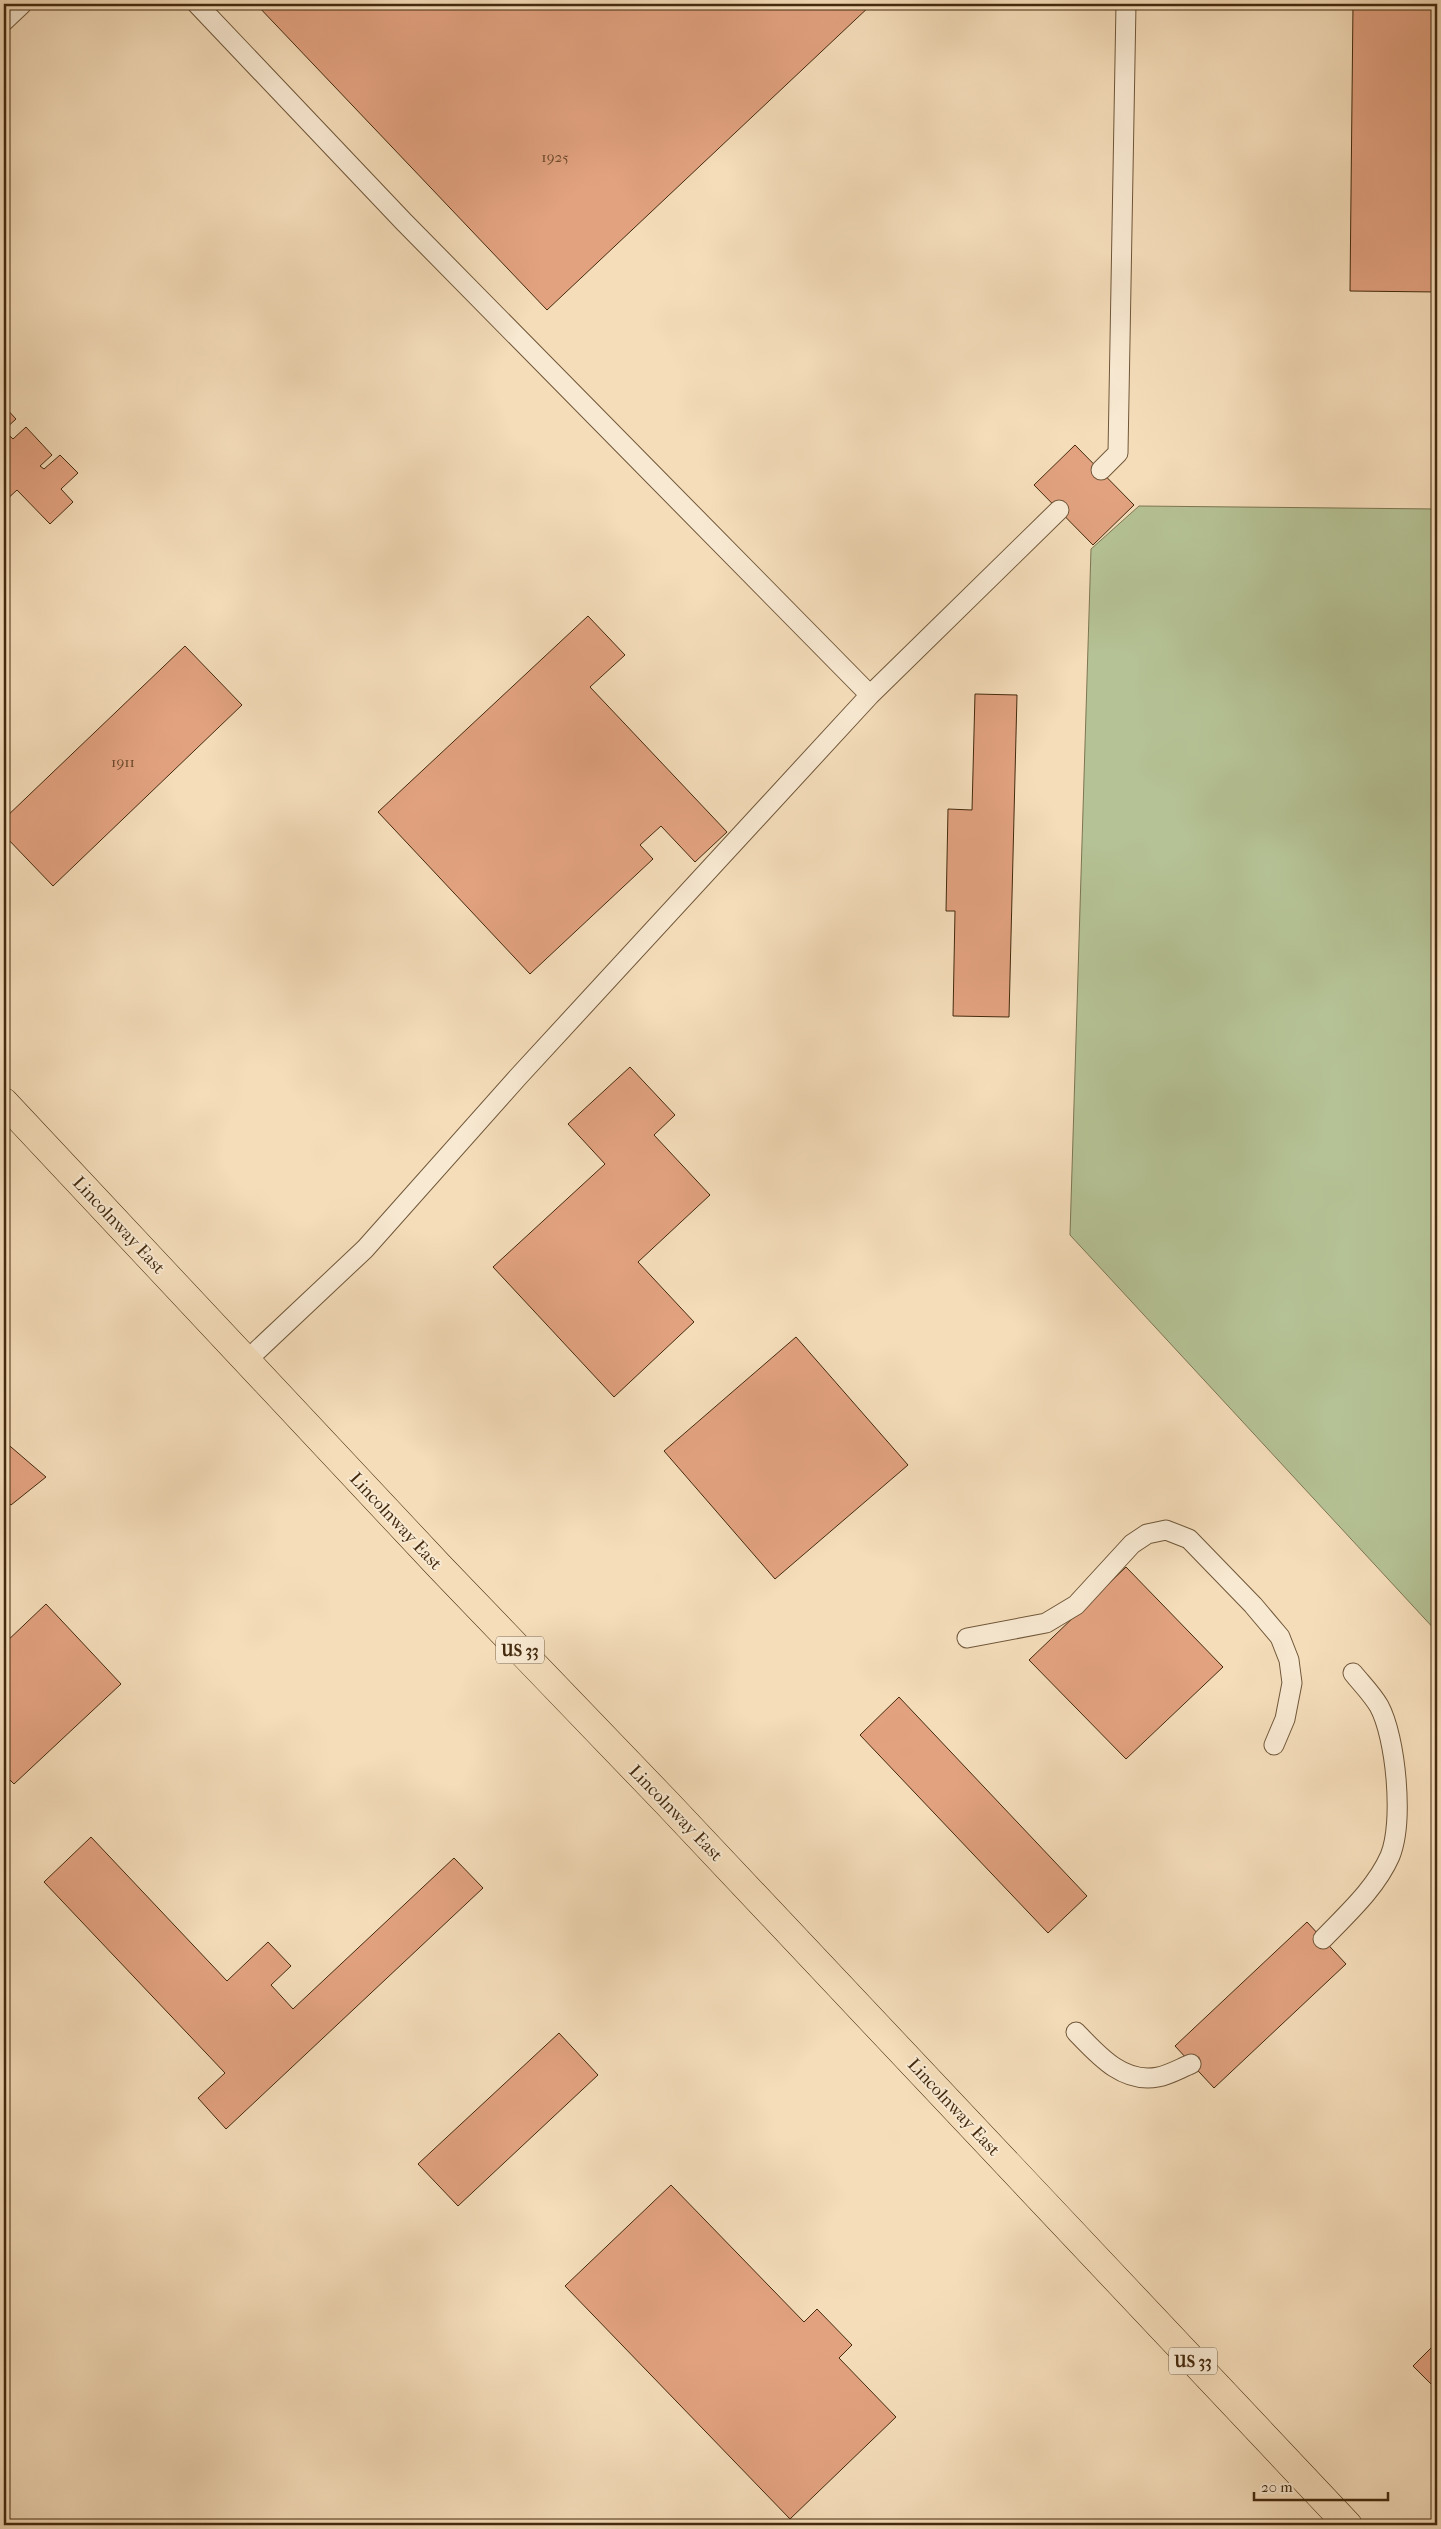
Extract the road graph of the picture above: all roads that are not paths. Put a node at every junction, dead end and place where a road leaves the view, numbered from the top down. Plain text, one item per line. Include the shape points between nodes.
1 (22, 4) edge
2 (197, 4) edge
3 (1126, 4) edge
4 (4, 21) edge
5 (1101, 470) dead end
6 (1059, 510) dead end
7 (870, 695) junction
8 (4, 1102) edge
9 (246, 1361) junction
10 (967, 1638) dead end
11 (1353, 1673) dead end
12 (1274, 1745) dead end
13 (1323, 1939) dead end
14 (1076, 2032) dead end
15 (1191, 2064) dead end
16 (1348, 2525) edge

1 - 4 lane
2 - 7 lane via 404,222
3 - 5 lane via 1118,453
6 - 7 lane
7 - 9 lane via 518,1078 365,1250
8 - 9 highway, Lincolnway East / US 33
9 - 16 highway, Lincolnway East / US 33
10 - 12 lane via 1046,1623 1076,1605 1132,1544 1147,1534 1166,1530 1189,1539 1280,1637 1289,1660 1292,1683 1285,1719
11 - 13 lane via 1379,1706 1390,1742 1395,1768 1397,1825 1390,1855 1367,1892
14 - 15 lane via 1117,2070 1137,2078 1158,2077

